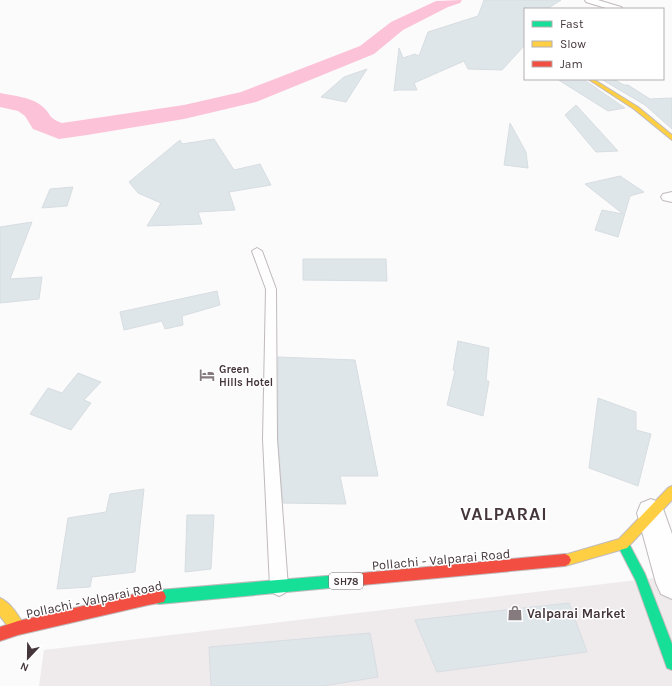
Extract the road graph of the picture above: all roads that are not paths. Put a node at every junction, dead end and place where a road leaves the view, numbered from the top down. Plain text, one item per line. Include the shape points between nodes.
1 (588, 0) edge
2 (615, 8) edge
3 (592, 80) edge
4 (672, 138) edge
5 (257, 251) dead end
6 (672, 492) edge
7 (651, 513) junction
8 (623, 544) junction
9 (672, 583) edge
10 (279, 587) junction
11 (0, 604) edge
12 (18, 628) junction
13 (0, 634) edge
14 (672, 663) edge

1 - 2 street
3 - 4 main road via 636,108
5 - 10 lane via 271,289 270,439
6 - 7 main road
7 - 8 main road
7 - 9 street
8 - 10 main road, Pollachi - Valparai Road / SH78 via 559,562
8 - 14 main road via 641,578
10 - 12 main road, Pollachi - Valparai Road / SH78 via 148,598
11 - 12 main road
12 - 13 main road, Pollachi - Valparai Road / SH78

